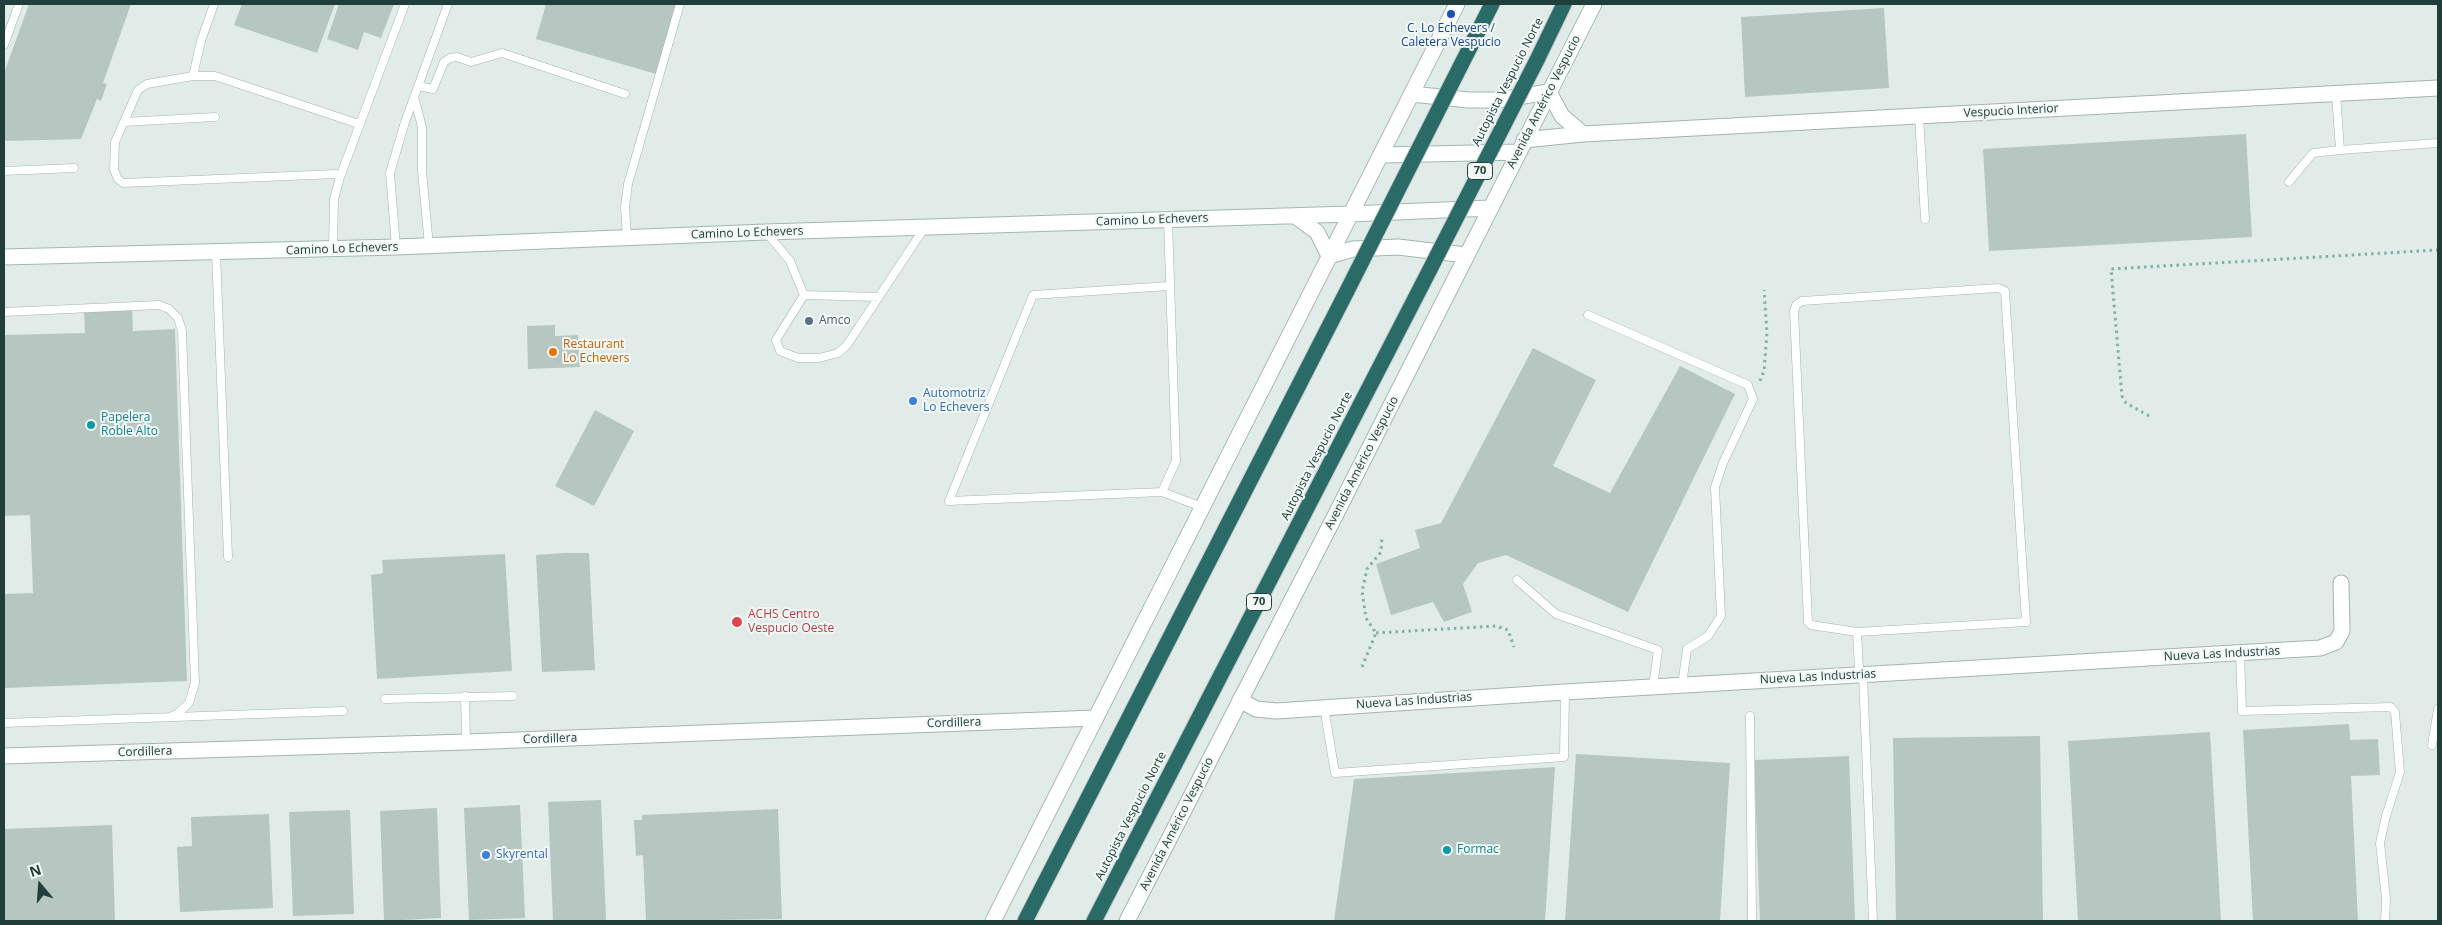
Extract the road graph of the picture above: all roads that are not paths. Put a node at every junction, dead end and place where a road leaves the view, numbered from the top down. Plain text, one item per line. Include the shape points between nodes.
1 (19, 4) edge
2 (214, 4) edge
3 (405, 4) edge
4 (448, 4) edge
5 (680, 4) edge
6 (1457, 4) edge
7 (1492, 4) edge
8 (1564, 4) edge
9 (1594, 4) edge
10 (4, 46) edge
11 (193, 76) junction
12 (418, 86) junction
13 (2438, 88) edge
14 (1550, 92) junction
15 (625, 94) dead end
16 (1412, 94) junction
17 (2336, 94) junction
18 (414, 97) junction
19 (1919, 116) junction
20 (215, 117) dead end
21 (124, 122) junction
22 (359, 124) junction
23 (1583, 134) junction
24 (2438, 142) edge
25 (1521, 146) junction
26 (2340, 150) junction
27 (1382, 155) junction
28 (74, 168) dead end
29 (4, 171) edge
30 (340, 177) junction
31 (2289, 182) dead end
32 (1490, 208) junction
33 (1350, 214) junction
34 (1295, 216) junction
35 (1925, 219) dead end
36 (1168, 220) junction
37 (926, 227) junction
38 (766, 232) junction
39 (627, 237) junction
40 (429, 246) junction
41 (396, 247) junction
42 (333, 249) junction
43 (216, 252) junction
44 (1466, 255) junction
45 (1329, 256) junction
46 (4, 257) edge
47 (1169, 286) junction
48 (804, 295) junction
49 (878, 298) junction
50 (4, 312) edge
51 (1588, 315) dead end
52 (1162, 492) junction
53 (1202, 507) junction
54 (228, 558) dead end
55 (1517, 580) dead end
56 (2341, 583) dead end
57 (1857, 632) junction
58 (2240, 653) junction
59 (1863, 675) junction
60 (1682, 685) junction
61 (1654, 687) junction
62 (1565, 692) junction
63 (465, 696) junction
64 (513, 696) dead end
65 (385, 699) dead end
66 (1240, 700) junction
67 (1324, 708) junction
68 (2438, 709) edge
69 (343, 711) dead end
70 (1750, 716) dead end
71 (170, 717) junction
72 (1096, 718) junction
73 (4, 723) edge
74 (466, 742) junction
75 (2432, 746) dead end
76 (4, 756) edge
77 (993, 921) edge
78 (1025, 921) edge
79 (1094, 921) edge
80 (1127, 921) edge
81 (1752, 921) edge
82 (1873, 921) edge
83 (2385, 921) edge

1 - 10 lane
2 - 11 lane
3 - 22 lane
4 - 12 lane
5 - 39 lane via 628,184 625,207
6 - 16 main road
7 - 78 highway, bridge
8 - 79 highway, Autopista Vespucio Norte / 70, bridge
9 - 14 main road, Avenida Américo Vespucio
11 - 21 lane via 147,84 138,90
11 - 22 lane via 215,76
12 - 15 lane via 433,89 444,62 450,58 471,62 502,53
12 - 18 lane
13 - 17 main road, Vespucio Interior
14 - 16 main road via 1498,100
14 - 23 main road via 1562,116
14 - 25 main road, Avenida Américo Vespucio
16 - 27 main road
17 - 19 main road, Vespucio Interior
17 - 26 lane
18 - 40 lane via 422,127 422,171
18 - 41 lane via 390,173
19 - 23 main road, Vespucio Interior
19 - 35 lane
20 - 21 lane
21 - 30 lane via 115,142 113,158 114,170 123,182 336,174
22 - 30 lane
23 - 25 main road, Vespucio Interior
24 - 26 lane
25 - 27 main road
25 - 32 main road, Avenida Américo Vespucio
26 - 31 lane via 2313,153
27 - 33 main road
28 - 29 lane
30 - 42 lane via 334,200
32 - 33 main road, Camino Lo Echevers
32 - 44 main road, Avenida Américo Vespucio
33 - 34 main road, Camino Lo Echevers
33 - 45 main road
34 - 36 main road, Camino Lo Echevers
34 - 45 main road via 1317,232
36 - 37 main road, Camino Lo Echevers
36 - 47 lane
37 - 38 main road, Camino Lo Echevers
37 - 49 lane
38 - 39 main road, Camino Lo Echevers
38 - 48 lane via 790,261
39 - 40 main road, Camino Lo Echevers
40 - 41 main road, Camino Lo Echevers
41 - 42 main road, Camino Lo Echevers
42 - 43 main road, Camino Lo Echevers
43 - 46 main road, Camino Lo Echevers
43 - 54 lane
44 - 45 main road via 1398,247 1353,249
44 - 66 main road, Avenida Américo Vespucio
45 - 53 main road
47 - 52 lane via 1176,461
47 - 52 lane via 1033,296 949,501
48 - 49 lane
48 - 49 lane via 776,340 780,351 798,358 819,358 838,353 847,345
50 - 71 lane via 158,305 174,312 181,324 195,683 189,703
51 - 60 lane via 1748,385 1753,399 1715,486 1721,616 1708,636 1687,649
52 - 53 lane
53 - 72 main road
55 - 61 lane via 1556,614 1658,650
56 - 58 main road, Nueva Las Industrias via 2342,631 2331,646
57 - 57 lane via 1816,627 1808,622 1796,305 1802,301 1998,288 2005,291 2026,622
57 - 59 lane via 1859,669
58 - 59 main road, Nueva Las Industrias
58 - 83 lane via 2242,711 2391,706 2395,712 2400,772 2380,843
59 - 60 main road, Nueva Las Industrias
59 - 82 lane
60 - 61 main road, Nueva Las Industrias
61 - 62 main road, Nueva Las Industrias
62 - 67 main road, Nueva Las Industrias
62 - 67 lane via 1564,757 1335,773
63 - 64 lane
63 - 65 lane
63 - 74 lane
66 - 67 main road, Nueva Las Industrias via 1266,711
66 - 80 main road, Avenida Américo Vespucio
68 - 75 lane
69 - 71 lane
70 - 81 lane
71 - 73 lane
72 - 74 main road, Cordillera
72 - 77 main road
74 - 76 main road, Cordillera

